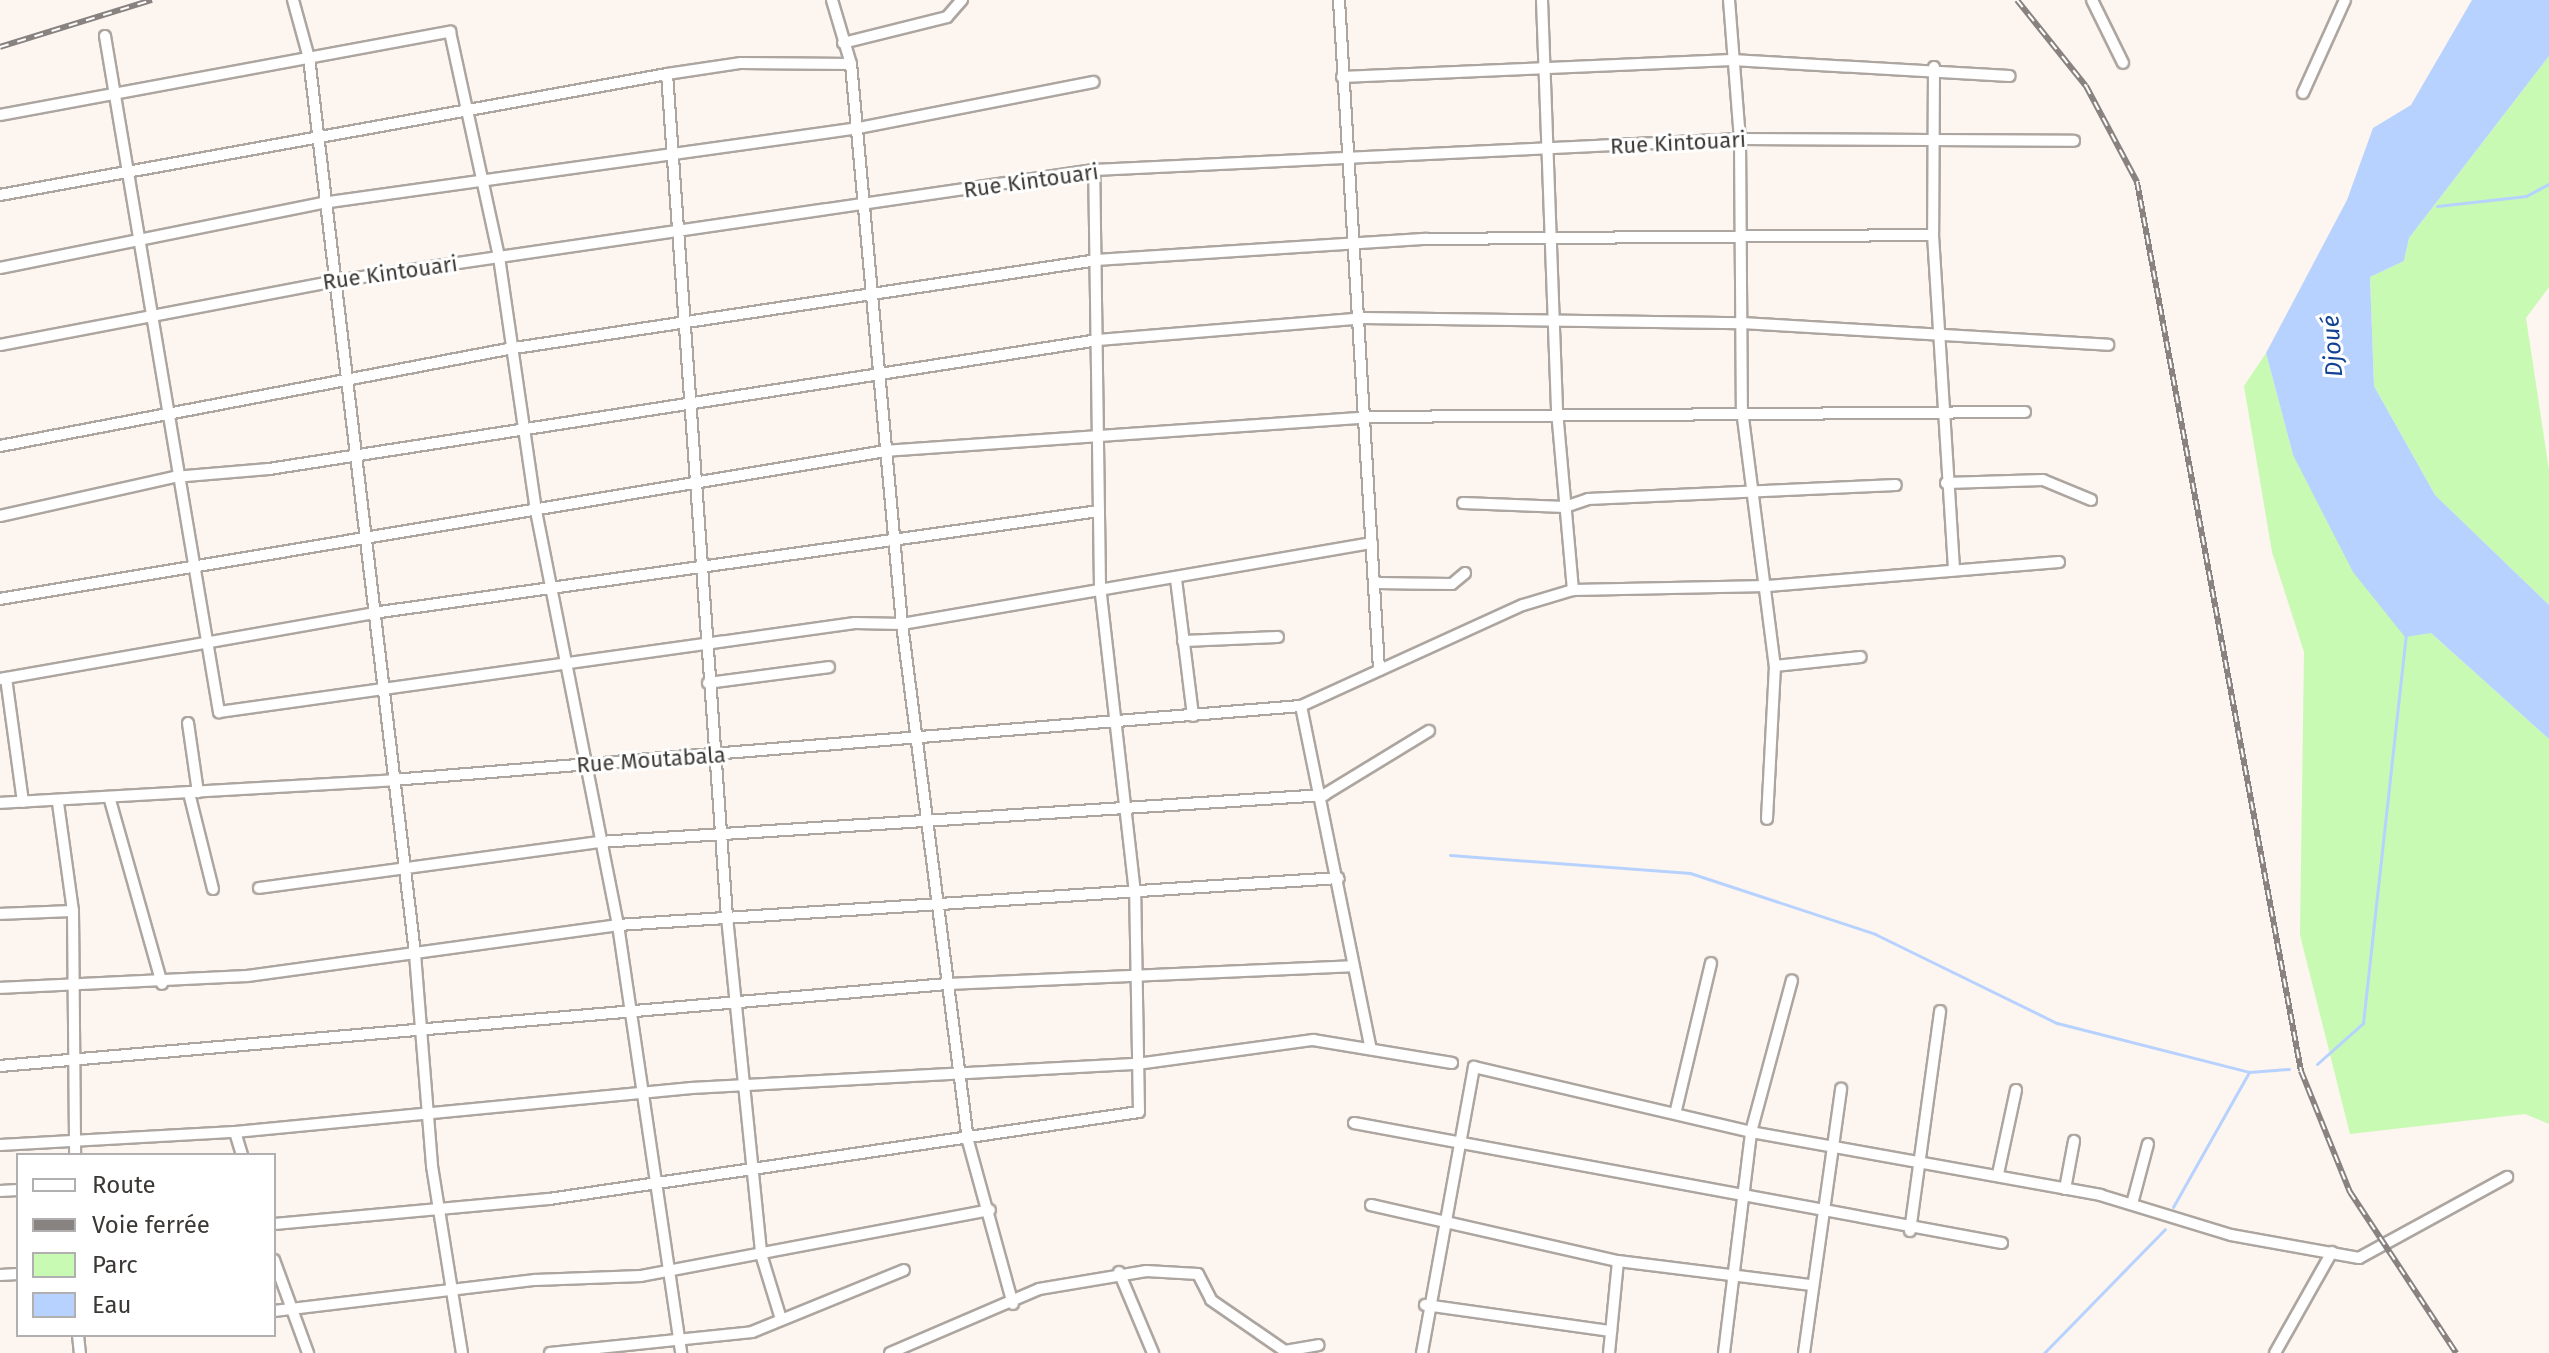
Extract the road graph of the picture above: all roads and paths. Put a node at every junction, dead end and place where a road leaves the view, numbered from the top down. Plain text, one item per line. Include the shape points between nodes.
1 (293, 0) edge
2 (832, 0) edge
3 (962, 0) edge
4 (1339, 0) edge
5 (1542, 0) edge
6 (1729, 0) edge
7 (2092, 0) edge
8 (2345, 0) edge
9 (105, 36) dead end
10 (843, 43) junction
11 (309, 58) junction
12 (1732, 60) junction
13 (1542, 63) junction
14 (2123, 63) dead end
15 (851, 64) junction
16 (1934, 67) junction
17 (667, 74) junction
18 (2010, 76) dead end
19 (1342, 77) junction
20 (1094, 82) dead end
21 (2303, 93) dead end
22 (116, 96) junction
23 (469, 111) junction
24 (0, 115) edge
25 (859, 128) junction
26 (1740, 139) junction
27 (2074, 141) dead end
28 (319, 142) junction
29 (1934, 145) junction
30 (1550, 150) junction
31 (672, 153) junction
32 (1347, 164) junction
33 (1094, 170) junction
34 (127, 175) junction
35 (480, 178) junction
36 (0, 195) edge
37 (322, 203) junction
38 (864, 204) junction
39 (679, 231) junction
40 (1933, 235) junction
41 (1739, 240) junction
42 (135, 242) junction
43 (1549, 242) junction
44 (1354, 243) junction
45 (499, 257) junction
46 (1097, 260) junction
47 (0, 268) edge
48 (335, 281) junction
49 (870, 293) junction
50 (149, 313) junction
51 (1363, 318) junction
52 (681, 322) junction
53 (1742, 323) junction
54 (1553, 324) junction
55 (1938, 331) junction
56 (1098, 340) junction
57 (0, 345) edge
58 (2108, 345) dead end
59 (508, 349) junction
60 (878, 376) junction
61 (343, 379) junction
62 (689, 403) junction
63 (1942, 408) junction
64 (1742, 410) junction
65 (1557, 411) junction
66 (165, 412) junction
67 (2025, 412) dead end
68 (1368, 417) junction
69 (521, 426) junction
70 (1099, 434) junction
71 (0, 446) edge
72 (885, 451) junction
73 (352, 456) junction
74 (174, 477) junction
75 (695, 482) junction
76 (1946, 483) junction
77 (1896, 485) dead end
78 (1758, 495) junction
79 (2091, 500) dead end
80 (1463, 503) dead end
81 (1565, 507) junction
82 (536, 511) junction
83 (1099, 511) junction
84 (0, 516) edge
85 (363, 538) junction
86 (895, 540) junction
87 (1372, 543) junction
88 (2059, 562) dead end
89 (701, 563) junction
90 (193, 569) junction
91 (1954, 570) junction
92 (1465, 573) dead end
93 (1176, 579) junction
94 (1378, 583) junction
95 (1100, 586) junction
96 (1768, 586) junction
97 (553, 588) junction
98 (1573, 590) junction
99 (0, 599) edge
100 (373, 613) junction
101 (902, 624) junction
102 (1278, 637) dead end
103 (1183, 641) junction
104 (209, 643) junction
105 (706, 643) junction
106 (1861, 657) dead end
107 (567, 664) junction
108 (1775, 666) junction
109 (829, 667) dead end
110 (1379, 670) junction
111 (3, 678) edge
112 (708, 683) junction
113 (384, 690) junction
114 (1301, 706) junction
115 (1193, 716) junction
116 (1112, 722) junction
117 (188, 723) dead end
118 (1429, 731) dead end
119 (922, 740) junction
120 (715, 756) junction
121 (585, 765) junction
122 (393, 780) junction
123 (194, 792) junction
124 (1324, 795) junction
125 (110, 800) junction
126 (23, 802) junction
127 (0, 803) edge
128 (58, 803) junction
129 (1128, 811) junction
130 (1767, 819) dead end
131 (929, 821) junction
132 (721, 832) junction
133 (600, 842) junction
134 (400, 869) junction
135 (1338, 878) junction
136 (259, 888) dead end
137 (213, 889) dead end
138 (1135, 893) junction
139 (939, 901) junction
140 (73, 911) junction
141 (0, 914) edge
142 (727, 917) junction
143 (618, 925) junction
144 (415, 954) junction
145 (1711, 963) dead end
146 (1353, 966) junction
147 (72, 979) junction
148 (1134, 979) junction
149 (1792, 980) dead end
150 (162, 984) junction
151 (947, 984) junction
152 (0, 988) edge
153 (740, 1002) junction
154 (1940, 1011) dead end
155 (632, 1012) junction
156 (422, 1030) junction
157 (1370, 1046) junction
158 (75, 1060) junction
159 (1452, 1063) dead end
160 (1137, 1064) junction
161 (0, 1066) edge
162 (965, 1077) junction
163 (746, 1085) junction
164 (1841, 1089) dead end
165 (2016, 1090) dead end
166 (644, 1092) junction
167 (430, 1110) junction
168 (1676, 1110) junction
169 (1354, 1123) dead end
170 (235, 1132) junction
171 (1751, 1132) junction
172 (75, 1141) junction
173 (968, 1141) junction
174 (2074, 1141) dead end
175 (2148, 1144) dead end
176 (0, 1145) edge
177 (1462, 1145) junction
178 (1832, 1147) junction
179 (75, 1153) edge
180 (241, 1153) edge
181 (1917, 1162) junction
182 (752, 1172) junction
183 (1998, 1174) junction
184 (2507, 1177) dead end
185 (653, 1185) junction
186 (2065, 1189) junction
187 (1743, 1199) junction
188 (2132, 1204) junction
189 (1371, 1205) dead end
190 (438, 1206) junction
191 (990, 1210) junction
192 (1821, 1211) junction
193 (276, 1224) edge
194 (1444, 1224) junction
195 (1910, 1231) junction
196 (2002, 1243) dead end
197 (2332, 1252) junction
198 (761, 1254) junction
199 (1618, 1261) junction
200 (276, 1266) edge
201 (664, 1270) junction
202 (904, 1270) dead end
203 (1119, 1272) junction
204 (1732, 1281) junction
205 (1810, 1285) junction
206 (452, 1290) junction
207 (1013, 1304) junction
208 (1425, 1305) junction
209 (290, 1309) junction
210 (276, 1311) edge
211 (781, 1319) junction
212 (1611, 1331) junction
213 (1318, 1345) dead end
214 (680, 1348) edge
215 (897, 1352) edge
216 (308, 1353) edge
217 (462, 1353) edge
218 (550, 1353) edge
219 (1153, 1353) edge
220 (1422, 1353) edge
221 (1609, 1353) edge
222 (1724, 1353) edge
223 (1804, 1353) edge
224 (2275, 1353) edge

1 - 11 street
2 - 10 street
3 - 10 street via 947,17
4 - 19 street
5 - 13 street
6 - 12 street
7 - 14 street
8 - 21 street
9 - 22 street
10 - 15 street
11 - 22 street
11 - 23 street via 450,32
11 - 28 street
12 - 13 street
12 - 16 street
12 - 26 street
13 - 19 street
13 - 30 street
15 - 17 street via 741,63
15 - 25 street
16 - 18 street
16 - 29 street
17 - 23 street
17 - 31 street
19 - 32 street
20 - 25 street
22 - 24 street
22 - 34 street
23 - 28 street
23 - 35 street
25 - 31 street
25 - 38 street
26 - 29 street, Rue Kintouari
26 - 30 street, Rue Kintouari
26 - 41 street
27 - 29 street, Rue Kintouari
28 - 34 street
28 - 37 street
29 - 40 street
30 - 32 street, Rue Kintouari
30 - 43 street
31 - 35 street
31 - 39 street
32 - 33 street, Rue Kintouari
32 - 44 street
33 - 38 street, Rue Kintouari
33 - 46 street
34 - 36 street
34 - 42 street
35 - 37 street
35 - 45 street
37 - 42 street
37 - 48 street
38 - 39 street, Rue Kintouari
38 - 49 street
39 - 45 street, Rue Kintouari
39 - 52 street
40 - 41 street
40 - 55 street
41 - 43 street
41 - 53 street
42 - 47 street
42 - 50 street
43 - 44 street
43 - 54 street
44 - 46 street
44 - 51 street
45 - 48 street, Rue Kintouari
45 - 59 street
46 - 49 street
46 - 56 street
48 - 50 street, Rue Kintouari
48 - 61 street
49 - 52 street
49 - 60 street
50 - 57 street, Rue Kintouari
50 - 66 street
51 - 54 street
51 - 56 street
51 - 68 street
52 - 59 street
52 - 62 street
53 - 54 street
53 - 55 street
53 - 64 street
54 - 65 street
55 - 58 street
55 - 63 street
56 - 60 street
56 - 70 street
59 - 61 street
59 - 69 street
60 - 62 street
60 - 72 street
61 - 66 street
61 - 73 street
62 - 69 street
62 - 75 street
63 - 64 street
63 - 67 street
63 - 76 street
64 - 65 street
64 - 78 street
65 - 68 street
65 - 81 street
66 - 71 street
66 - 74 street via 177,453
68 - 70 street
68 - 87 street
69 - 73 street
69 - 82 street
70 - 72 street
70 - 83 street
72 - 75 street
72 - 86 street
73 - 74 street
73 - 85 street
74 - 84 street
74 - 90 street
75 - 82 street
75 - 89 street
76 - 79 street via 2043,480
76 - 91 street
77 - 78 street
78 - 81 street via 1588,499
78 - 96 street
80 - 81 street
81 - 98 street
82 - 85 street
82 - 97 street
83 - 86 street
83 - 95 street
85 - 90 street
85 - 100 street
86 - 89 street
86 - 101 street
87 - 93 street
87 - 94 street
88 - 91 street
89 - 97 street
89 - 105 street
90 - 99 street
90 - 104 street
91 - 96 street
92 - 94 street via 1452,584
93 - 95 street
93 - 103 street
94 - 110 street
95 - 101 street
95 - 116 street
96 - 98 street
96 - 108 street
97 - 100 street
97 - 107 street
98 - 110 street, Rue Moutabala
100 - 104 street
100 - 113 street
101 - 105 street via 855,623
101 - 119 street
102 - 103 street
103 - 115 street
104 - 111 street
104 - 113 street via 219,712
105 - 107 street
105 - 112 street
106 - 108 street
107 - 113 street
107 - 121 street
108 - 130 street
109 - 112 street
110 - 114 street, Rue Moutabala
111 - 126 street
112 - 120 street
113 - 122 street
114 - 115 street, Rue Moutabala
114 - 124 street
115 - 116 street, Rue Moutabala
116 - 119 street, Rue Moutabala
116 - 129 street
117 - 123 street
118 - 124 street
119 - 120 street, Rue Moutabala
119 - 131 street
120 - 121 street, Rue Moutabala
120 - 132 street
121 - 122 street, Rue Moutabala
121 - 133 street
122 - 123 street, Rue Moutabala
122 - 134 street
123 - 125 street, Rue Moutabala
123 - 137 street
124 - 129 street
124 - 135 street
125 - 128 street, Rue Moutabala
125 - 150 street
126 - 127 street, Rue Moutabala
126 - 128 street, Rue Moutabala
128 - 140 street
129 - 131 street
129 - 138 street
131 - 132 street
131 - 139 street
132 - 133 street
132 - 142 street
133 - 134 street
133 - 143 street
134 - 136 street
134 - 144 street
135 - 138 street
135 - 146 street
138 - 139 street
138 - 148 street
139 - 142 street
139 - 151 street
140 - 141 street
140 - 147 street
142 - 143 street
142 - 153 street
143 - 144 street
143 - 155 street
144 - 150 street
144 - 156 street
145 - 168 street
146 - 148 street
146 - 157 street
147 - 150 street
147 - 152 street
147 - 158 street
148 - 151 street
148 - 160 street
149 - 171 street
151 - 153 street
151 - 162 street
153 - 155 street
153 - 163 street
154 - 181 street
155 - 156 street
155 - 166 street
156 - 158 street
156 - 167 street
157 - 159 street
157 - 160 street via 1313,1040
158 - 161 street
158 - 172 street
160 - 162 street
160 - 173 street via 1139,1112 1090,1114
162 - 163 street
162 - 173 street
163 - 166 street
163 - 182 street
164 - 178 street
165 - 183 street
166 - 167 street
166 - 185 street
167 - 170 street
167 - 190 street
168 - 171 street
168 - 177 street via 1474,1067
169 - 177 street
170 - 172 street
170 - 180 street
171 - 178 street
171 - 187 street
172 - 176 street
172 - 179 street
173 - 182 street
173 - 191 street
174 - 186 street
175 - 188 street
177 - 187 street
177 - 194 street
178 - 181 street
178 - 192 street
181 - 183 street
181 - 195 street
182 - 185 street
182 - 198 street
183 - 186 street
184 - 197 street via 2386,1247 2359,1258
185 - 190 street
185 - 201 street
186 - 188 street
187 - 192 street
187 - 204 street
188 - 197 street via 2231,1235
189 - 194 street
190 - 193 street
190 - 206 street
191 - 198 street
191 - 207 street
192 - 195 street
192 - 205 street
194 - 199 street
194 - 208 street
195 - 196 street
197 - 224 street
198 - 201 street
198 - 211 street
199 - 204 street
199 - 212 street
200 - 209 street
201 - 206 street
201 - 214 street
202 - 211 street
203 - 207 street via 1039,1289
203 - 213 street via 1198,1274 1211,1300 1285,1351
203 - 219 street
204 - 205 street
204 - 222 street
205 - 223 street
206 - 209 street
206 - 217 street
207 - 215 street
208 - 212 street
208 - 220 street
209 - 210 street
209 - 216 street
211 - 214 street via 752,1332
212 - 221 street
214 - 218 street

